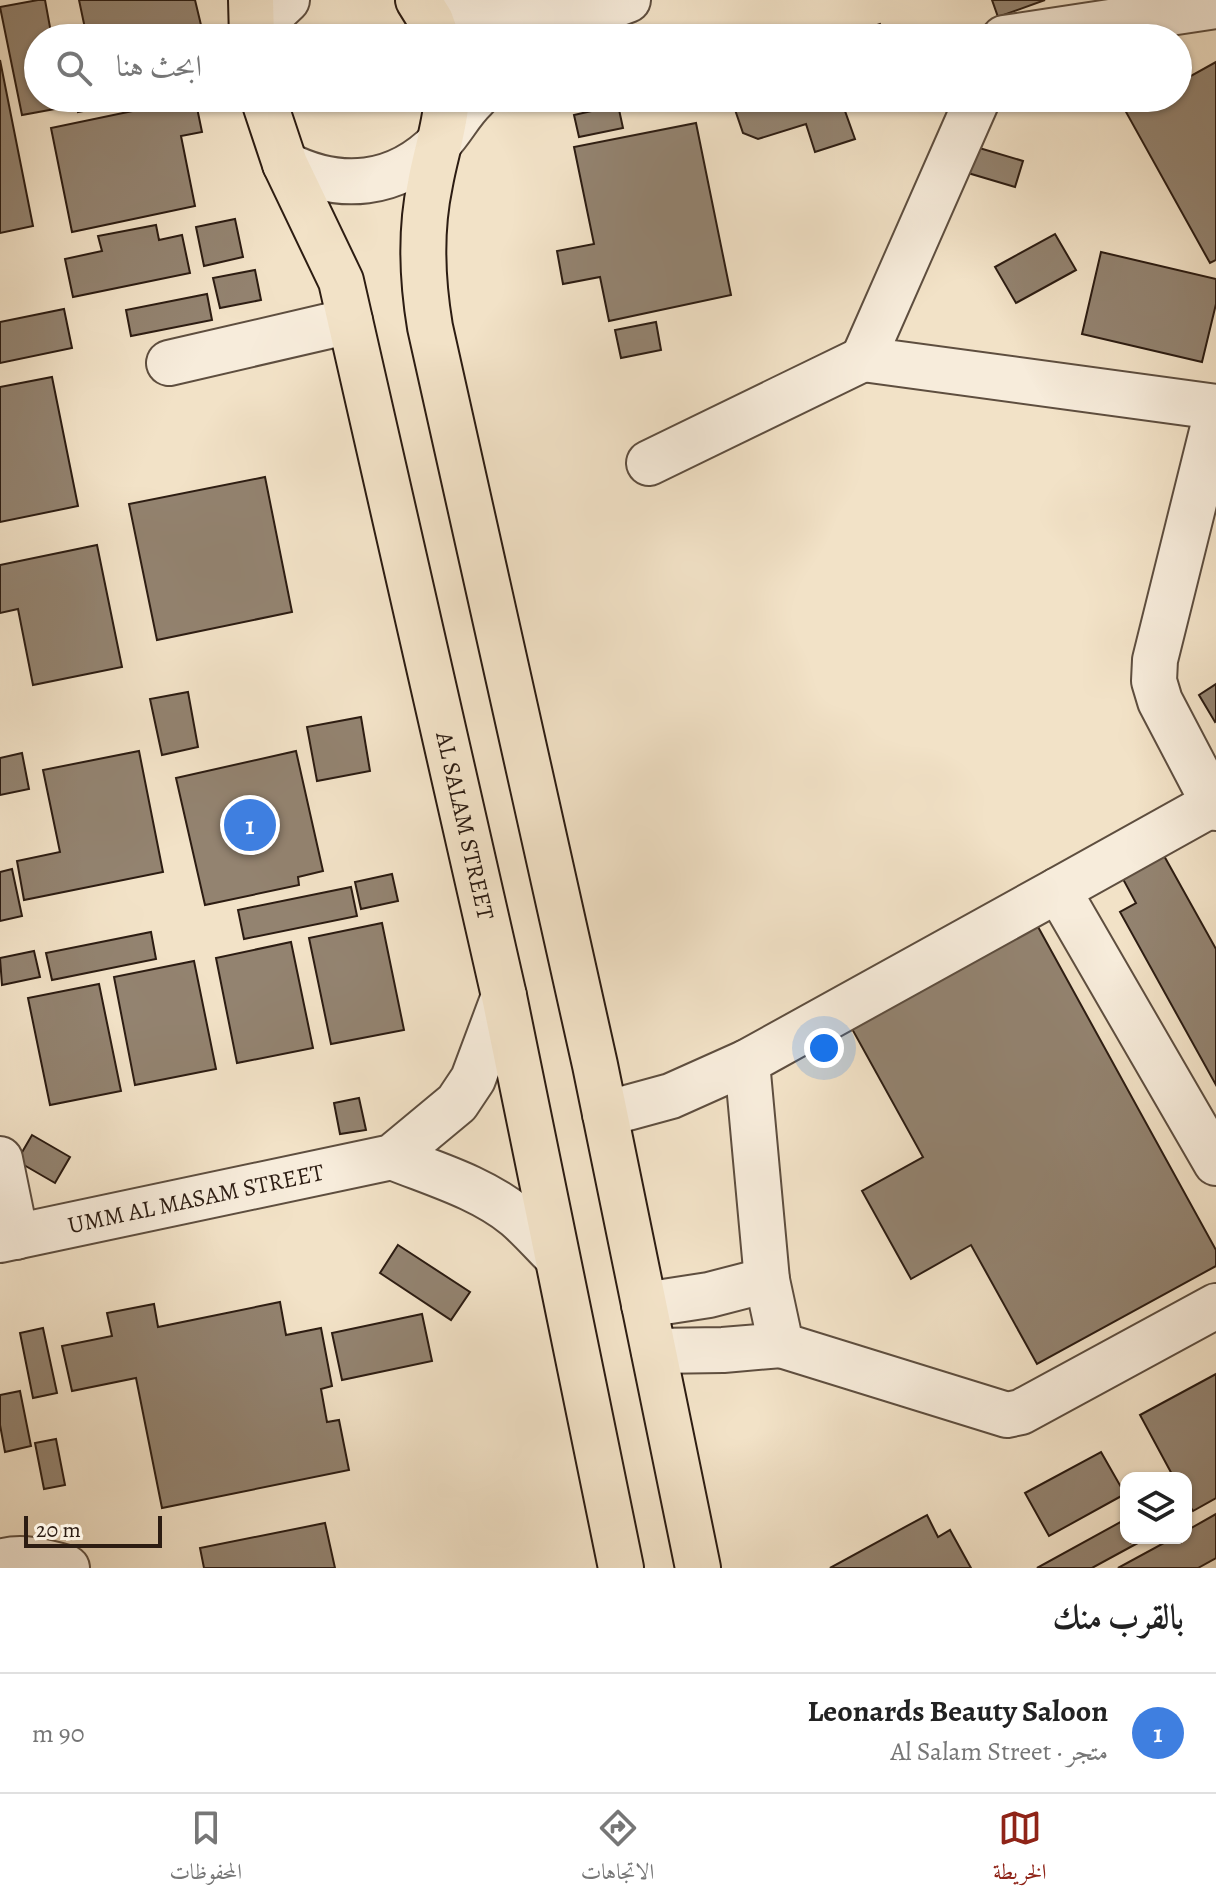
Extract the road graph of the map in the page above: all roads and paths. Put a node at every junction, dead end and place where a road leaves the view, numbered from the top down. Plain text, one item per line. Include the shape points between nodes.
1 (287, 0) edge
2 (418, 0) edge
3 (435, 0) edge
4 (628, 0) edge
5 (1216, 6) edge
6 (588, 15) junction
7 (252, 24) edge
8 (432, 24) edge
9 (573, 24) edge
10 (1097, 24) edge
11 (268, 112) edge
12 (445, 112) edge
13 (464, 112) edge
14 (972, 112) edge
15 (442, 141) junction
16 (285, 164) junction
17 (350, 321) junction
18 (863, 359) junction
19 (169, 363) dead end
20 (1216, 407) edge
21 (1216, 415) edge
22 (649, 463) dead end
23 (1215, 804) edge
24 (1058, 890) junction
25 (504, 996) junction
26 (747, 1062) junction
27 (605, 1114) junction
28 (392, 1157) junction
29 (0, 1159) edge
30 (1216, 1163) edge
31 (8, 1238) edge
32 (556, 1256) junction
33 (767, 1280) junction
34 (644, 1305) junction
35 (1216, 1306) edge
36 (781, 1345) junction
37 (654, 1351) junction
38 (0, 1562) edge
39 (67, 1568) edge
40 (621, 1568) edge
41 (698, 1568) edge

1 - 7 street
2 - 8 main road
3 - 6 street via 514,23
4 - 6 street
5 - 10 street
6 - 9 street
11 - 16 main road, AL SALAM STREET
12 - 15 main road
13 - 15 street
14 - 18 street
15 - 16 street via 399,172 373,180 327,180
15 - 27 main road via 424,224 424,293
16 - 17 main road, AL SALAM STREET via 341,281
17 - 19 street
17 - 25 main road, AL SALAM STREET
18 - 20 street
18 - 22 street
21 - 23 street via 1154,681
23 - 24 street
24 - 26 street
24 - 30 street
25 - 28 street, UMM AL MASAM STREET via 473,1079 457,1103
25 - 32 main road, AL SALAM STREET
26 - 27 street via 671,1096
26 - 33 street
27 - 34 main road
28 - 31 street, UMM AL MASAM STREET
28 - 32 street via 490,1199
29 - 31 street
32 - 40 main road, AL SALAM STREET
33 - 34 street
33 - 36 street
34 - 37 main road
35 - 36 street via 1007,1415
36 - 37 street
37 - 41 main road
38 - 39 street via 43,1561

